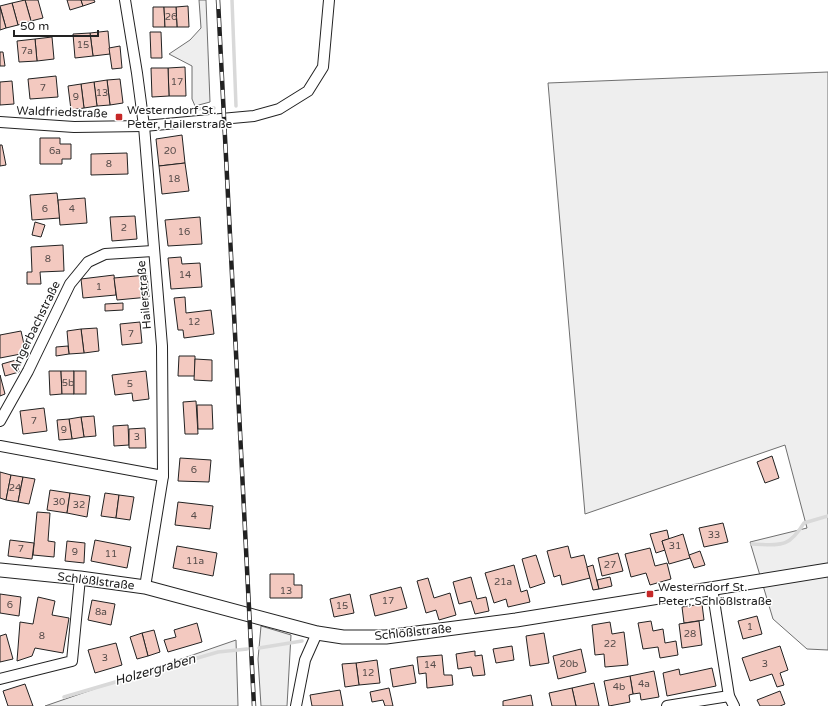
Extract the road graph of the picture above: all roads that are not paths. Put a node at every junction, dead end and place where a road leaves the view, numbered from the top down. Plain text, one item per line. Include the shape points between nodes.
1 (125, 0) edge
2 (329, 0) edge
3 (0, 122) edge
4 (144, 126) junction
5 (153, 251) junction
6 (0, 421) edge
7 (0, 446) edge
8 (163, 476) junction
9 (0, 570) edge
10 (828, 570) edge
11 (80, 578) junction
12 (145, 587) junction
13 (712, 588) junction
14 (317, 633) junction
15 (0, 679) edge
16 (729, 696) junction
17 (296, 706) edge
18 (667, 706) edge
19 (734, 706) edge

1 - 4 street, Hailerstraße
2 - 4 street, Waldfriedstraße via 323,67 308,91 279,109 254,116
3 - 4 street, Waldfriedstraße via 74,127
4 - 5 street, Hailerstraße
5 - 6 street, Angerbachstraße via 105,254 88,262 70,284 28,371
5 - 8 street, Hailerstraße via 162,346
7 - 8 street
8 - 12 street, Hailerstraße
9 - 11 street, Schlößlstraße
10 - 13 street, Schlößlstraße
11 - 12 street, Schlößlstraße
11 - 15 street via 72,661
12 - 14 street, Schlößlstraße
13 - 14 street, Schlößlstraße via 516,620 386,637 343,637
13 - 16 street
14 - 17 street via 305,660
16 - 18 street
16 - 19 street

